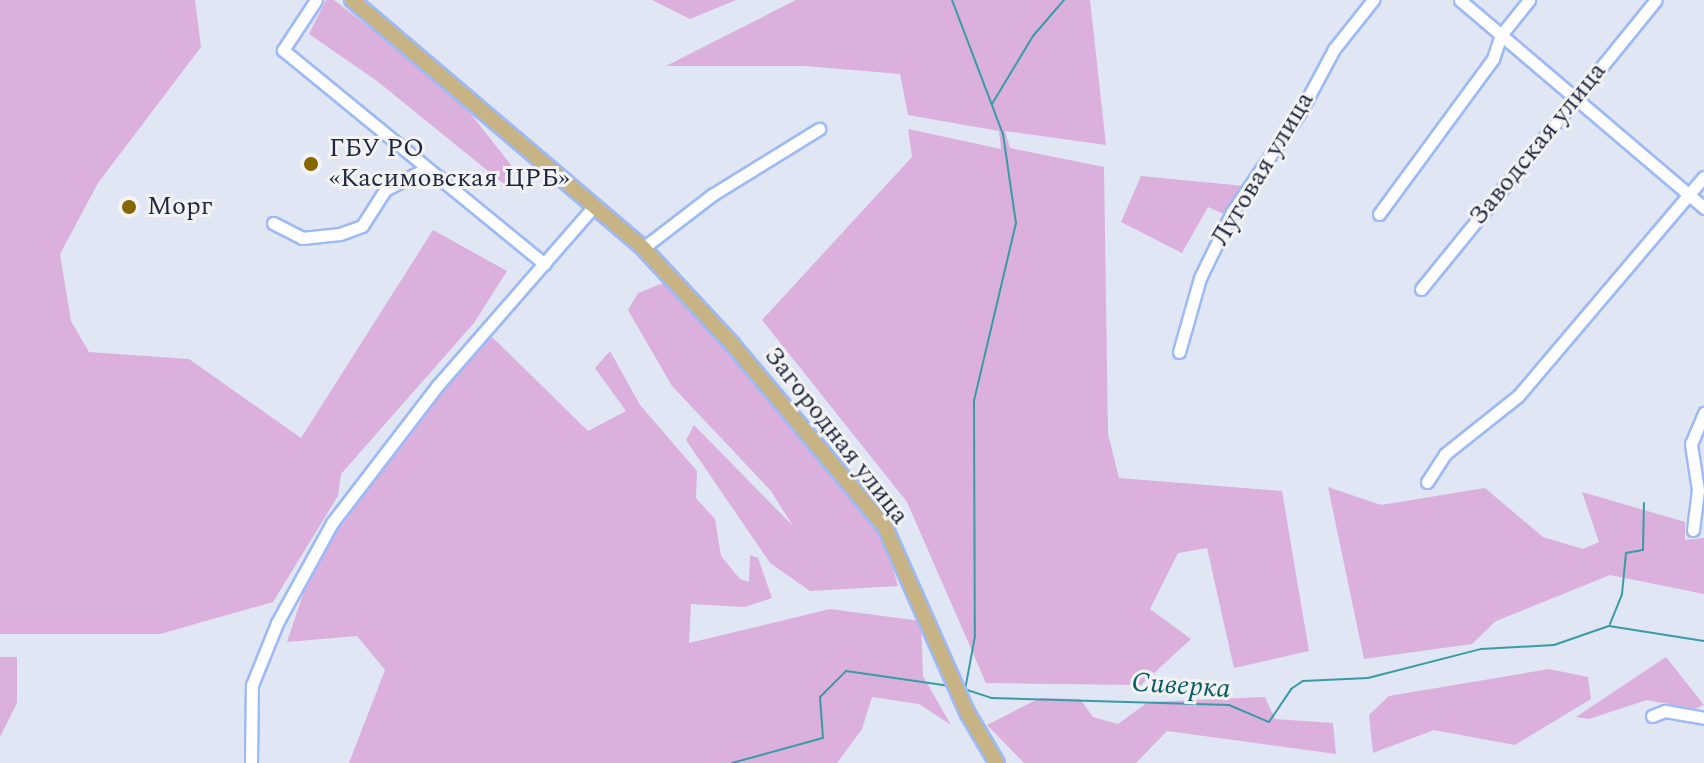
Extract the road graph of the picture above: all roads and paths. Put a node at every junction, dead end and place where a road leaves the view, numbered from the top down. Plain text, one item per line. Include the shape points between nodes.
1 (316, 0) edge
2 (352, 0) edge
3 (1373, 0) edge
4 (1460, 0) edge
5 (1529, 0) edge
6 (1656, 0) edge
7 (1501, 35) junction
8 (1576, 96) junction
9 (819, 129) dead end
10 (427, 168) junction
11 (1704, 177) edge
12 (1690, 194) junction
13 (595, 205) junction
14 (1704, 208) edge
15 (1379, 214) dead end
16 (273, 223) dead end
17 (643, 248) junction
18 (544, 264) junction
19 (1421, 289) dead end
20 (1179, 352) dead end
21 (1704, 413) edge
22 (1427, 482) dead end
23 (1693, 530) dead end
24 (1652, 716) dead end
25 (1704, 718) edge
26 (251, 763) edge
27 (997, 763) edge

1 - 10 street via 283,50
2 - 13 main road, Загородная улица
3 - 20 street, Луговая улица via 1334,49 1302,109 1232,212 1200,278
4 - 7 street
5 - 7 street
6 - 8 street, Заводская улица
7 - 8 street
7 - 15 street via 1493,59
8 - 12 street
8 - 19 street, Заводская улица
9 - 17 street via 712,195
10 - 16 street via 385,190 362,226 340,234 302,238
10 - 18 street
11 - 12 street
12 - 14 street
12 - 22 street via 1518,396 1445,454
13 - 17 main road, Загородная улица
13 - 18 street
17 - 27 main road, Загородная улица via 733,345 885,527 968,714
18 - 26 street via 438,385 332,523 277,623 252,685
21 - 23 street via 1691,444 1698,490
24 - 25 street via 1665,711

